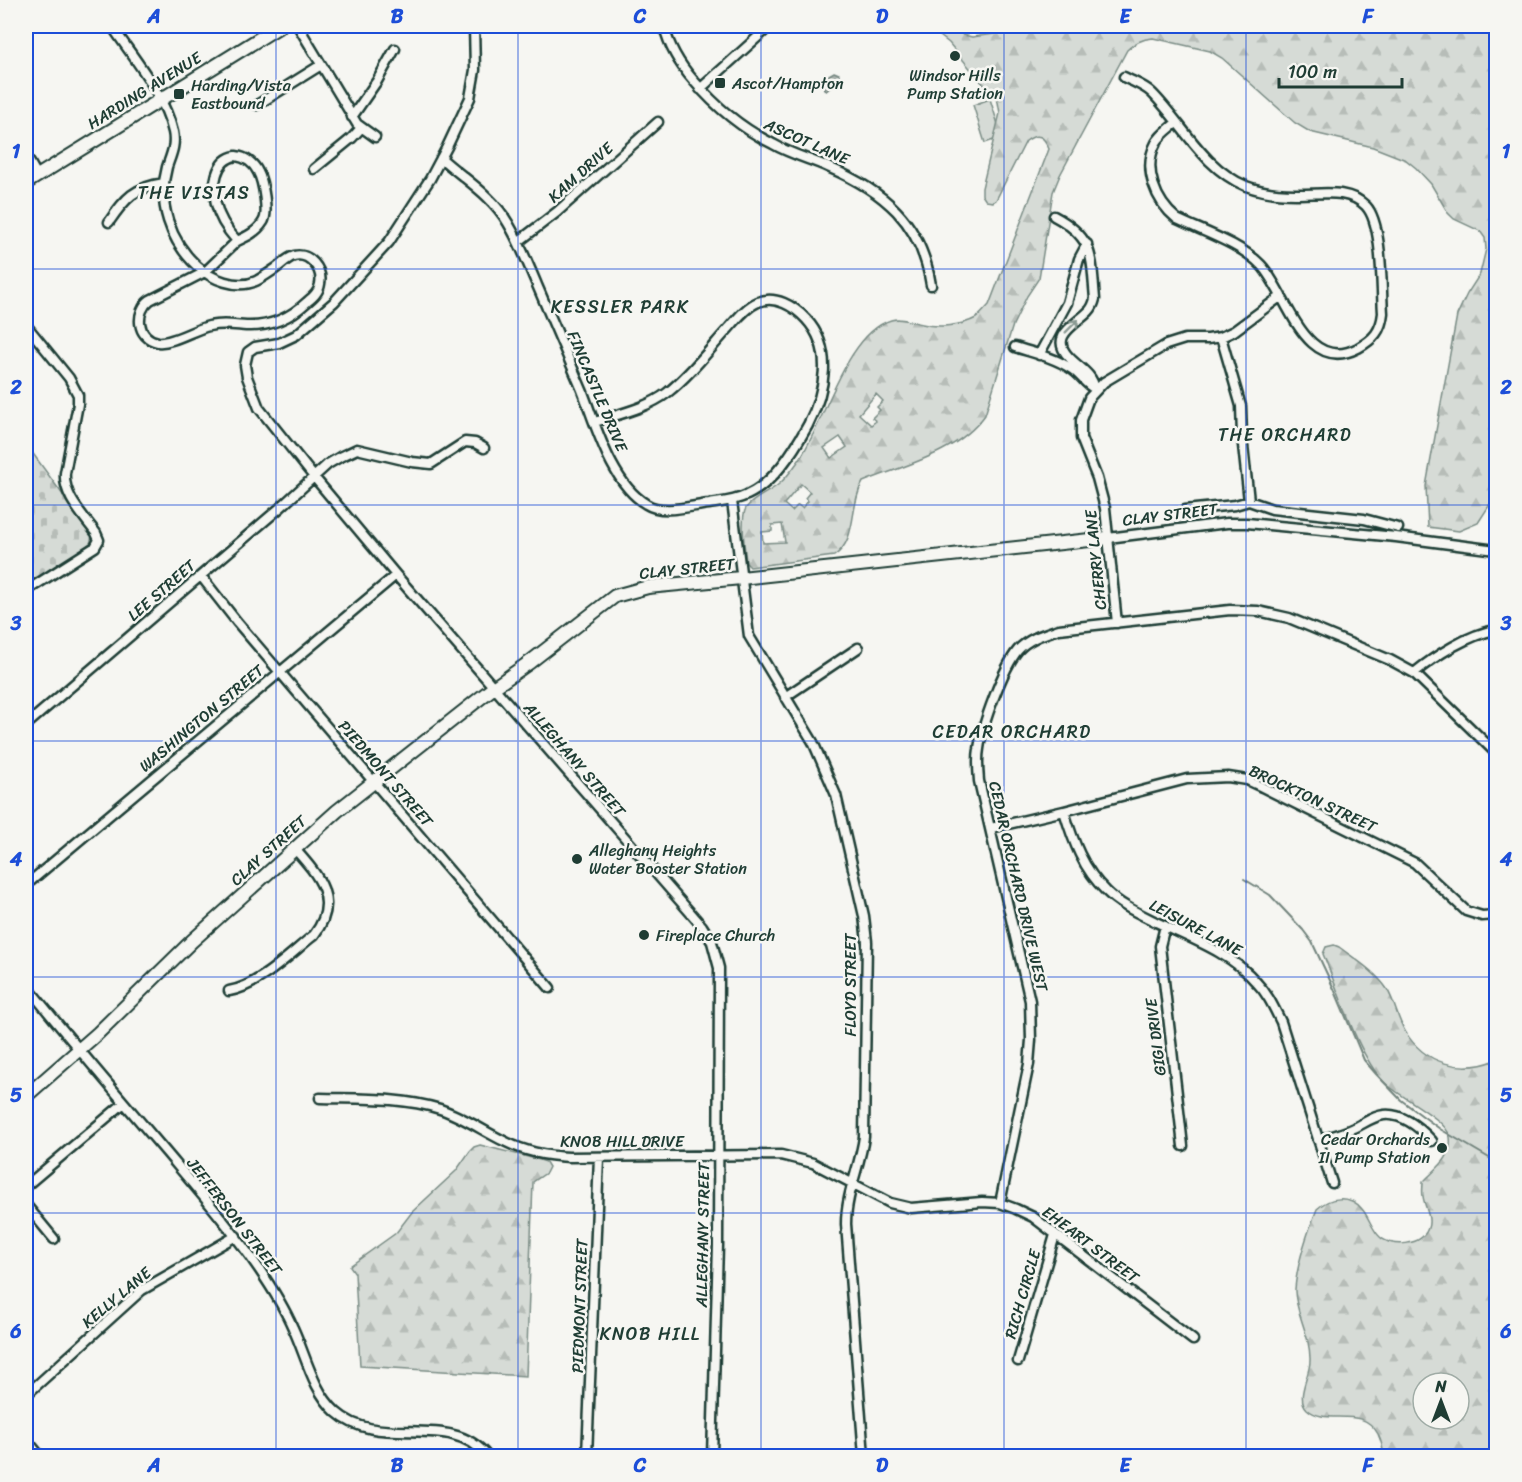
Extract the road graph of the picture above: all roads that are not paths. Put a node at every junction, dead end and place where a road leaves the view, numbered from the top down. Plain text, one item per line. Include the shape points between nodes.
1 (112, 26) edge
2 (280, 26) edge
3 (298, 26) edge
4 (474, 26) edge
5 (664, 26) edge
6 (770, 26) edge
7 (395, 49) dead end
8 (321, 65) junction
9 (1124, 77) dead end
10 (700, 89) junction
11 (159, 99) junction
12 (257, 105) dead end
13 (352, 117) junction
14 (658, 122) dead end
15 (1176, 123) junction
16 (361, 128) junction
17 (375, 137) dead end
18 (26, 156) edge
19 (441, 158) junction
20 (314, 169) dead end
21 (37, 175) junction
22 (26, 183) edge
23 (164, 183) junction
24 (1054, 216) dead end
25 (110, 222) dead end
26 (237, 241) junction
27 (519, 242) junction
28 (1087, 244) junction
29 (204, 272) junction
30 (931, 285) dead end
31 (1280, 297) junction
32 (26, 325) edge
33 (1221, 337) junction
34 (1016, 347) dead end
35 (1039, 355) junction
36 (1095, 389) junction
37 (595, 422) junction
38 (484, 448) dead end
39 (314, 477) junction
40 (732, 501) junction
41 (1249, 501) junction
42 (1185, 510) dead end
43 (1398, 528) dead end
44 (1108, 537) junction
45 (1497, 550) edge
46 (396, 575) junction
47 (201, 576) junction
48 (741, 578) junction
49 (26, 591) edge
50 (1117, 623) junction
51 (1497, 630) edge
52 (858, 648) dead end
53 (280, 672) junction
54 (1413, 673) junction
55 (493, 688) junction
56 (785, 698) junction
57 (26, 725) edge
58 (1497, 753) edge
59 (375, 783) junction
60 (1064, 812) junction
61 (991, 828) junction
62 (294, 848) junction
63 (26, 885) edge
64 (1497, 915) edge
65 (1165, 926) junction
66 (26, 985) edge
67 (550, 988) dead end
68 (228, 991) dead end
69 (79, 1050) junction
70 (26, 1096) edge
71 (320, 1098) dead end
72 (124, 1103) junction
73 (1318, 1140) junction
74 (1432, 1141) dead end
75 (1183, 1146) dead end
76 (718, 1156) junction
77 (598, 1157) junction
78 (852, 1182) junction
79 (1332, 1183) dead end
80 (26, 1186) edge
81 (1000, 1203) junction
82 (26, 1205) edge
83 (1055, 1235) junction
84 (236, 1236) junction
85 (54, 1239) dead end
86 (1193, 1340) dead end
87 (1018, 1360) dead end
88 (26, 1395) edge
89 (26, 1439) edge
90 (40, 1456) edge
91 (487, 1456) edge
92 (587, 1456) edge
93 (712, 1456) edge
94 (864, 1456) edge

1 - 11 street
2 - 11 street, HARDING AVENUE
3 - 8 street
4 - 19 street via 473,87
5 - 10 street, ASCOT LANE via 672,50
6 - 10 street
7 - 13 street
8 - 12 street
8 - 13 street
9 - 15 street via 1150,92
10 - 30 street, ASCOT LANE via 753,133 850,177 890,203 918,239
11 - 21 street, HARDING AVENUE
11 - 23 street via 174,134
13 - 16 street
14 - 27 street, KAM DRIVE
15 - 31 street via 1159,138 1153,152 1151,166 1158,197 1177,219 1247,253 1262,266
15 - 31 street via 1215,166 1246,186 1278,194 1344,194 1367,207 1374,219 1378,243 1383,313 1377,336 1343,353 1320,349 1304,336
16 - 17 street
16 - 20 street
18 - 21 street
19 - 27 street, FINCASTLE DRIVE via 492,201
19 - 39 street, ALLEGHANY STREET via 389,242 344,291 296,334 279,343 255,347 246,357 247,377 259,408
21 - 22 street, HARDING AVENUE
23 - 25 street via 131,195
23 - 29 street via 171,229 181,248
24 - 28 street via 1080,232
26 - 26 street via 220,216 214,187 222,164 236,156 246,159 258,172 266,210 262,223
26 - 29 street
27 - 37 street, FINCASTLE DRIVE
28 - 35 street via 1067,303
36 -> 28 street via 1094,381 1082,366 1066,355 1062,341 1069,327 1090,310 1095,299
29 - 29 street via 144,305 139,320 147,336 165,342 210,326 252,326 279,321 310,299 321,283 315,265 303,256 290,257 246,284 223,281
31 - 33 street
32 - 49 street via 76,388 78,404 65,484 96,533 98,543
33 - 36 street via 1185,339 1166,345
33 - 41 street via 1241,406
34 - 35 street
35 - 36 street via 1068,366 1084,384
36 - 44 street, CHERRY LANE via 1081,420 1082,438 1103,499
37 - 40 street, FINCASTLE DRIVE via 613,465 646,505 665,509
37 - 40 street, FINCASTLE DRIVE via 643,406 670,391 752,305 766,300 783,303 806,319 818,339 823,358 822,388 810,422 784,461 759,488
38 - 39 street, LEE STREET via 465,442 431,464 357,449 328,464
39 - 46 street, ALLEGHANY STREET
39 - 47 street, LEE STREET
40 - 48 street, FLOYD STREET
41 - 42 street
41 - 43 street via 1272,509 1364,519
44 - 45 street, CLAY STREET via 1247,523
44 - 48 street, CLAY STREET
44 - 50 street, CHERRY LANE
46 - 53 street, WASHINGTON STREET
46 - 55 street, ALLEGHANY STREET
47 - 53 street, PIEDMONT STREET
47 - 57 street, LEE STREET
48 - 55 street, CLAY STREET via 630,591 606,602
48 - 56 street, FLOYD STREET via 749,636
50 - 54 street, CEDAR ORCHARD DRIVE WEST via 1230,610 1272,613
50 - 61 street, CEDAR ORCHARD DRIVE WEST via 1059,629 1029,641 1012,658 979,749 979,781
51 - 54 street via 1480,634
52 - 56 street
53 - 59 street, PIEDMONT STREET
53 - 63 street, WASHINGTON STREET
54 - 58 street
55 - 59 street, CLAY STREET
55 - 76 street, ALLEGHANY STREET via 712,942 718,968
56 - 78 street, FLOYD STREET via 813,742 836,795 864,916 864,1137
59 - 62 street, CLAY STREET
59 - 67 street, PIEDMONT STREET
60 - 61 street, BROCKTON STREET
60 - 64 street, BROCKTON STREET via 1188,779 1219,776 1247,780 1415,863 1466,911
60 - 65 street, LEISURE LANE via 1079,856 1106,892 1125,907
61 - 81 street, CEDAR ORCHARD DRIVE WEST via 1030,1001 1031,1040
62 - 68 street via 322,882 327,908 321,927 255,982
62 - 69 street, CLAY STREET
65 - 73 street, LEISURE LANE via 1243,969 1269,998 1281,1022
65 - 75 street, GIGI DRIVE via 1160,946
66 - 69 street, JEFFERSON STREET
69 - 70 street, CLAY STREET
69 - 72 street, JEFFERSON STREET
71 - 77 street, KNOB HILL DRIVE via 423,1105 458,1116 527,1151
72 - 80 street
72 - 84 street, JEFFERSON STREET
73 - 74 street via 1342,1134 1383,1115 1409,1122
73 - 79 street, LEISURE LANE
76 - 77 street, KNOB HILL DRIVE
76 - 78 street, EHEART STREET via 781,1155 813,1163
76 - 93 street, ALLEGHANY STREET
77 - 92 street, PIEDMONT STREET
78 - 81 street, EHEART STREET via 890,1203 911,1208
78 - 94 street, FLOYD STREET via 846,1224
81 - 83 street, EHEART STREET via 1032,1217
82 - 85 street
83 - 86 street, EHEART STREET
83 - 87 street, RICH CIRCLE
84 - 88 street, KELLY LANE via 142,1290
84 - 91 street, JEFFERSON STREET via 277,1297 321,1394 338,1414 363,1428 454,1435 467,1439
89 - 90 street

